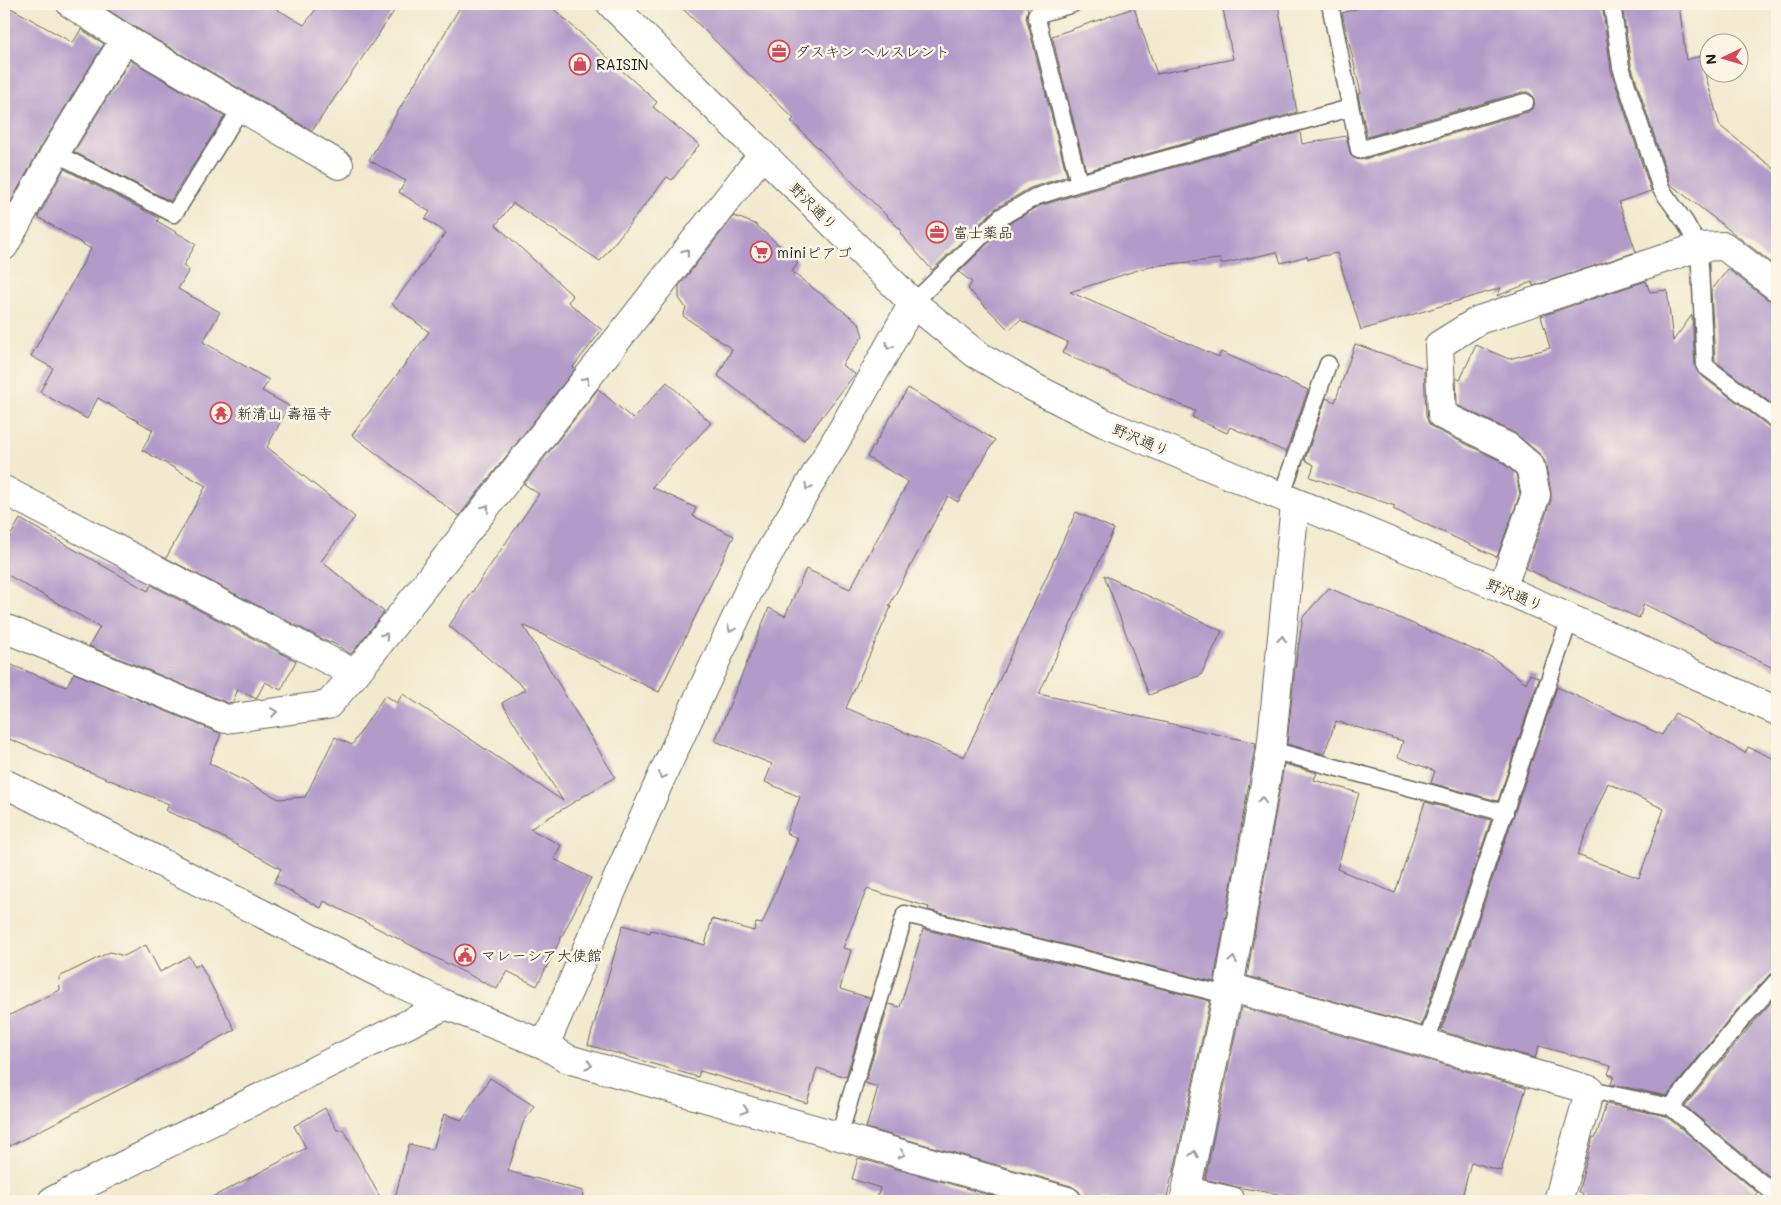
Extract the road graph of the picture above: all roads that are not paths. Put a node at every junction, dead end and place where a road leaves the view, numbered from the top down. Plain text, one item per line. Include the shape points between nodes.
1 (71, 4) edge
2 (611, 4) edge
3 (1073, 4) edge
4 (1330, 4) edge
5 (1612, 4) edge
6 (126, 39) junction
7 (1525, 102) dead end
8 (242, 107) junction
9 (1350, 108) junction
10 (55, 153) junction
11 (762, 155) junction
12 (339, 165) dead end
13 (1079, 183) junction
14 (4, 246) edge
15 (1699, 247) junction
16 (1777, 287) edge
17 (913, 303) junction
18 (1328, 364) dead end
19 (1777, 420) edge
20 (4, 490) edge
21 (1288, 500) junction
22 (1502, 588) junction
23 (1570, 618) junction
24 (4, 628) edge
25 (355, 674) junction
26 (1777, 711) edge
27 (1271, 750) junction
28 (4, 783) edge
29 (1505, 813) junction
30 (1777, 982) edge
31 (1227, 991) junction
32 (446, 1005) junction
33 (1426, 1043) junction
34 (545, 1045) junction
35 (1590, 1090) junction
36 (1670, 1107) junction
37 (839, 1136) junction
38 (1185, 1196) edge
39 (1777, 1196) edge
40 (52, 1201) edge
41 (1067, 1201) edge
42 (1231, 1201) edge
43 (1558, 1201) edge

1 - 6 street
2 - 11 street, 野沢通り
3 - 13 lane via 1036,15
4 - 9 lane
5 - 15 lane via 1621,67 1661,189
6 - 8 street
6 - 10 street
7 - 9 lane via 1360,150
8 - 10 lane via 174,214
8 - 12 street
9 - 13 lane
10 - 14 street
11 - 17 street, 野沢通り
25 -> 11 street
13 - 17 lane via 1035,198 1001,217
15 - 16 street via 1724,246
15 - 19 lane via 1705,366
15 - 22 street via 1480,320 1439,345 1442,416 1508,446 1530,466 1536,495
17 - 21 street, 野沢通り via 976,354 1033,387 1104,423
17 -> 34 street via 757,574 661,778
18 - 21 lane
20 - 25 street
21 - 22 street, 野沢通り
27 -> 21 street
22 - 23 street, 野沢通り
23 - 26 street, 野沢通り
23 - 29 lane
24 -> 25 street via 226,719 328,705
27 - 29 lane
31 -> 27 street
28 - 32 street
29 - 33 lane
30 - 36 lane
31 - 33 street
31 - 37 lane via 905,914
38 -> 31 street
32 - 34 street
32 - 40 street
33 - 35 street
34 -> 37 street via 568,1059
35 - 36 lane
35 - 43 street
36 - 39 lane
37 -> 41 street
38 - 42 street

